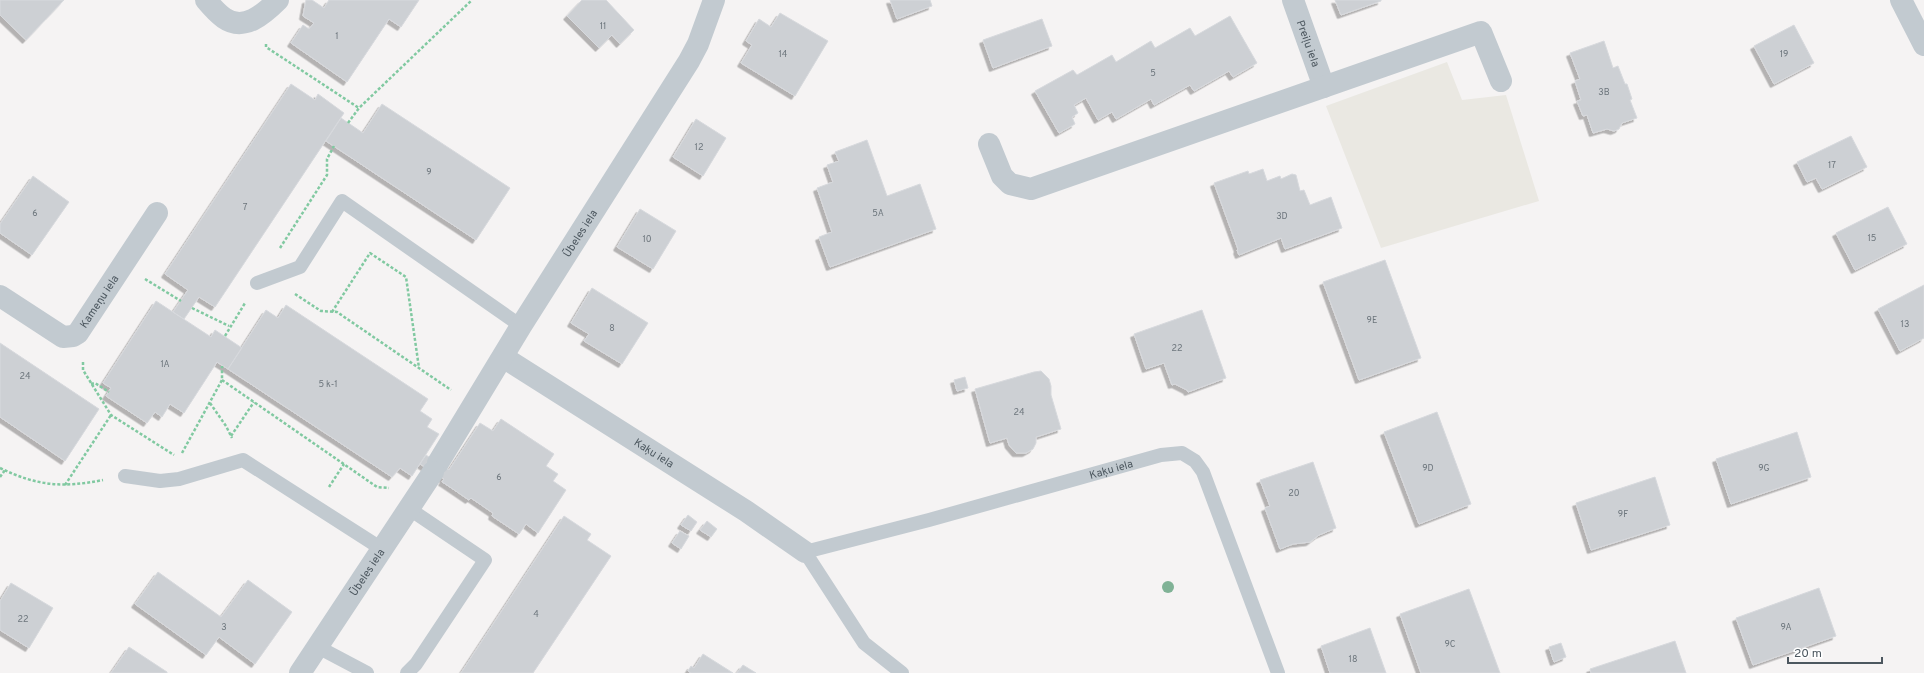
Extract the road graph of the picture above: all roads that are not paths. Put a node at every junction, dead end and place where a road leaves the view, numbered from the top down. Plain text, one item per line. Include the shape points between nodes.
1 (206, 0) edge
2 (714, 0) edge
3 (1293, 0) edge
4 (1901, 0) edge
5 (271, 7) edge
6 (1924, 44) edge
7 (1501, 81) dead end
8 (1324, 87) junction
9 (989, 144) dead end
10 (157, 213) dead end
11 (257, 283) road end
12 (0, 296) edge
13 (521, 326) junction
14 (503, 357) junction
15 (125, 476) road end
16 (408, 508) junction
17 (382, 548) junction
18 (804, 552) junction
19 (316, 646) junction
20 (300, 673) edge
21 (367, 673) edge
22 (407, 673) edge
23 (902, 673) edge
24 (1278, 673) edge

1 - 5 street via 224,18 240,23 254,20
2 - 13 street, Ūbeles iela via 689,61
3 - 8 street, Preiļu iela
4 - 6 street
7 - 8 street via 1481,32
8 - 9 street via 1032,189 1010,184 1002,176
10 - 12 street, Kameņu iela via 78,333 73,336 63,337
11 - 13 lane via 300,267 342,201
13 - 14 street, Ūbeles iela
14 - 16 street, Ūbeles iela
14 - 18 street, Kaķu iela via 746,511
15 - 17 lane via 160,481 179,479 243,460
16 - 17 street, Ūbeles iela
16 - 22 lane via 485,560
17 - 19 street, Ūbeles iela
18 - 23 lane, Kaķu iela via 864,642
18 - 24 lane, Kaķu iela via 1162,455 1182,452 1195,461 1203,472
19 - 20 street, Ūbeles iela
19 - 21 lane

